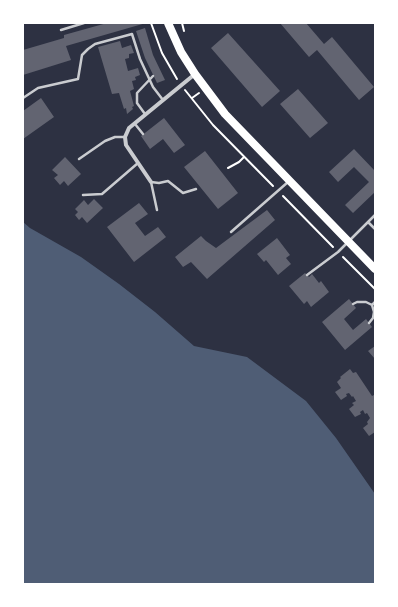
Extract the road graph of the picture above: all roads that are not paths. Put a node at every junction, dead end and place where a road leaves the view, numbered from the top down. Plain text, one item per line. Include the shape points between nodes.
1 (84, 23) edge
2 (168, 23) edge
3 (61, 30) dead end
4 (195, 74) junction
5 (153, 76) dead end
6 (150, 81) junction
7 (23, 98) edge
8 (163, 100) junction
9 (146, 115) junction
10 (135, 124) junction
11 (143, 134) dead end
12 (125, 137) junction
13 (79, 159) dead end
14 (138, 163) junction
15 (151, 182) junction
16 (289, 182) junction
17 (196, 189) dead end
18 (83, 195) dead end
19 (157, 210) dead end
20 (375, 215) edge
21 (368, 222) junction
22 (375, 229) edge
23 (231, 232) dead end
24 (348, 241) junction
25 (375, 269) edge
26 (307, 275) dead end
27 (375, 302) edge
28 (353, 304) dead end
29 (372, 305) junction
30 (369, 323) dead end

1 - 3 lane
2 - 4 main road via 181,52
4 - 8 street
4 - 16 main road via 225,114
5 - 6 lane
6 - 7 lane via 132,34 88,48 82,56 78,79 38,88
6 - 8 lane
6 - 9 lane via 137,93 137,103
8 - 9 street
9 - 10 street
10 - 11 lane
10 - 12 street via 129,128
12 - 13 lane via 105,141
12 - 14 street via 126,145
14 - 15 street
14 - 18 lane via 102,194
15 - 17 lane via 168,182 183,193
15 - 19 lane
16 - 23 lane
16 - 24 main road
20 - 21 lane
21 - 22 lane
21 - 24 lane
24 - 25 main road
24 - 26 lane via 338,252
27 - 29 lane
28 - 29 lane via 366,302
29 - 30 lane via 374,312

